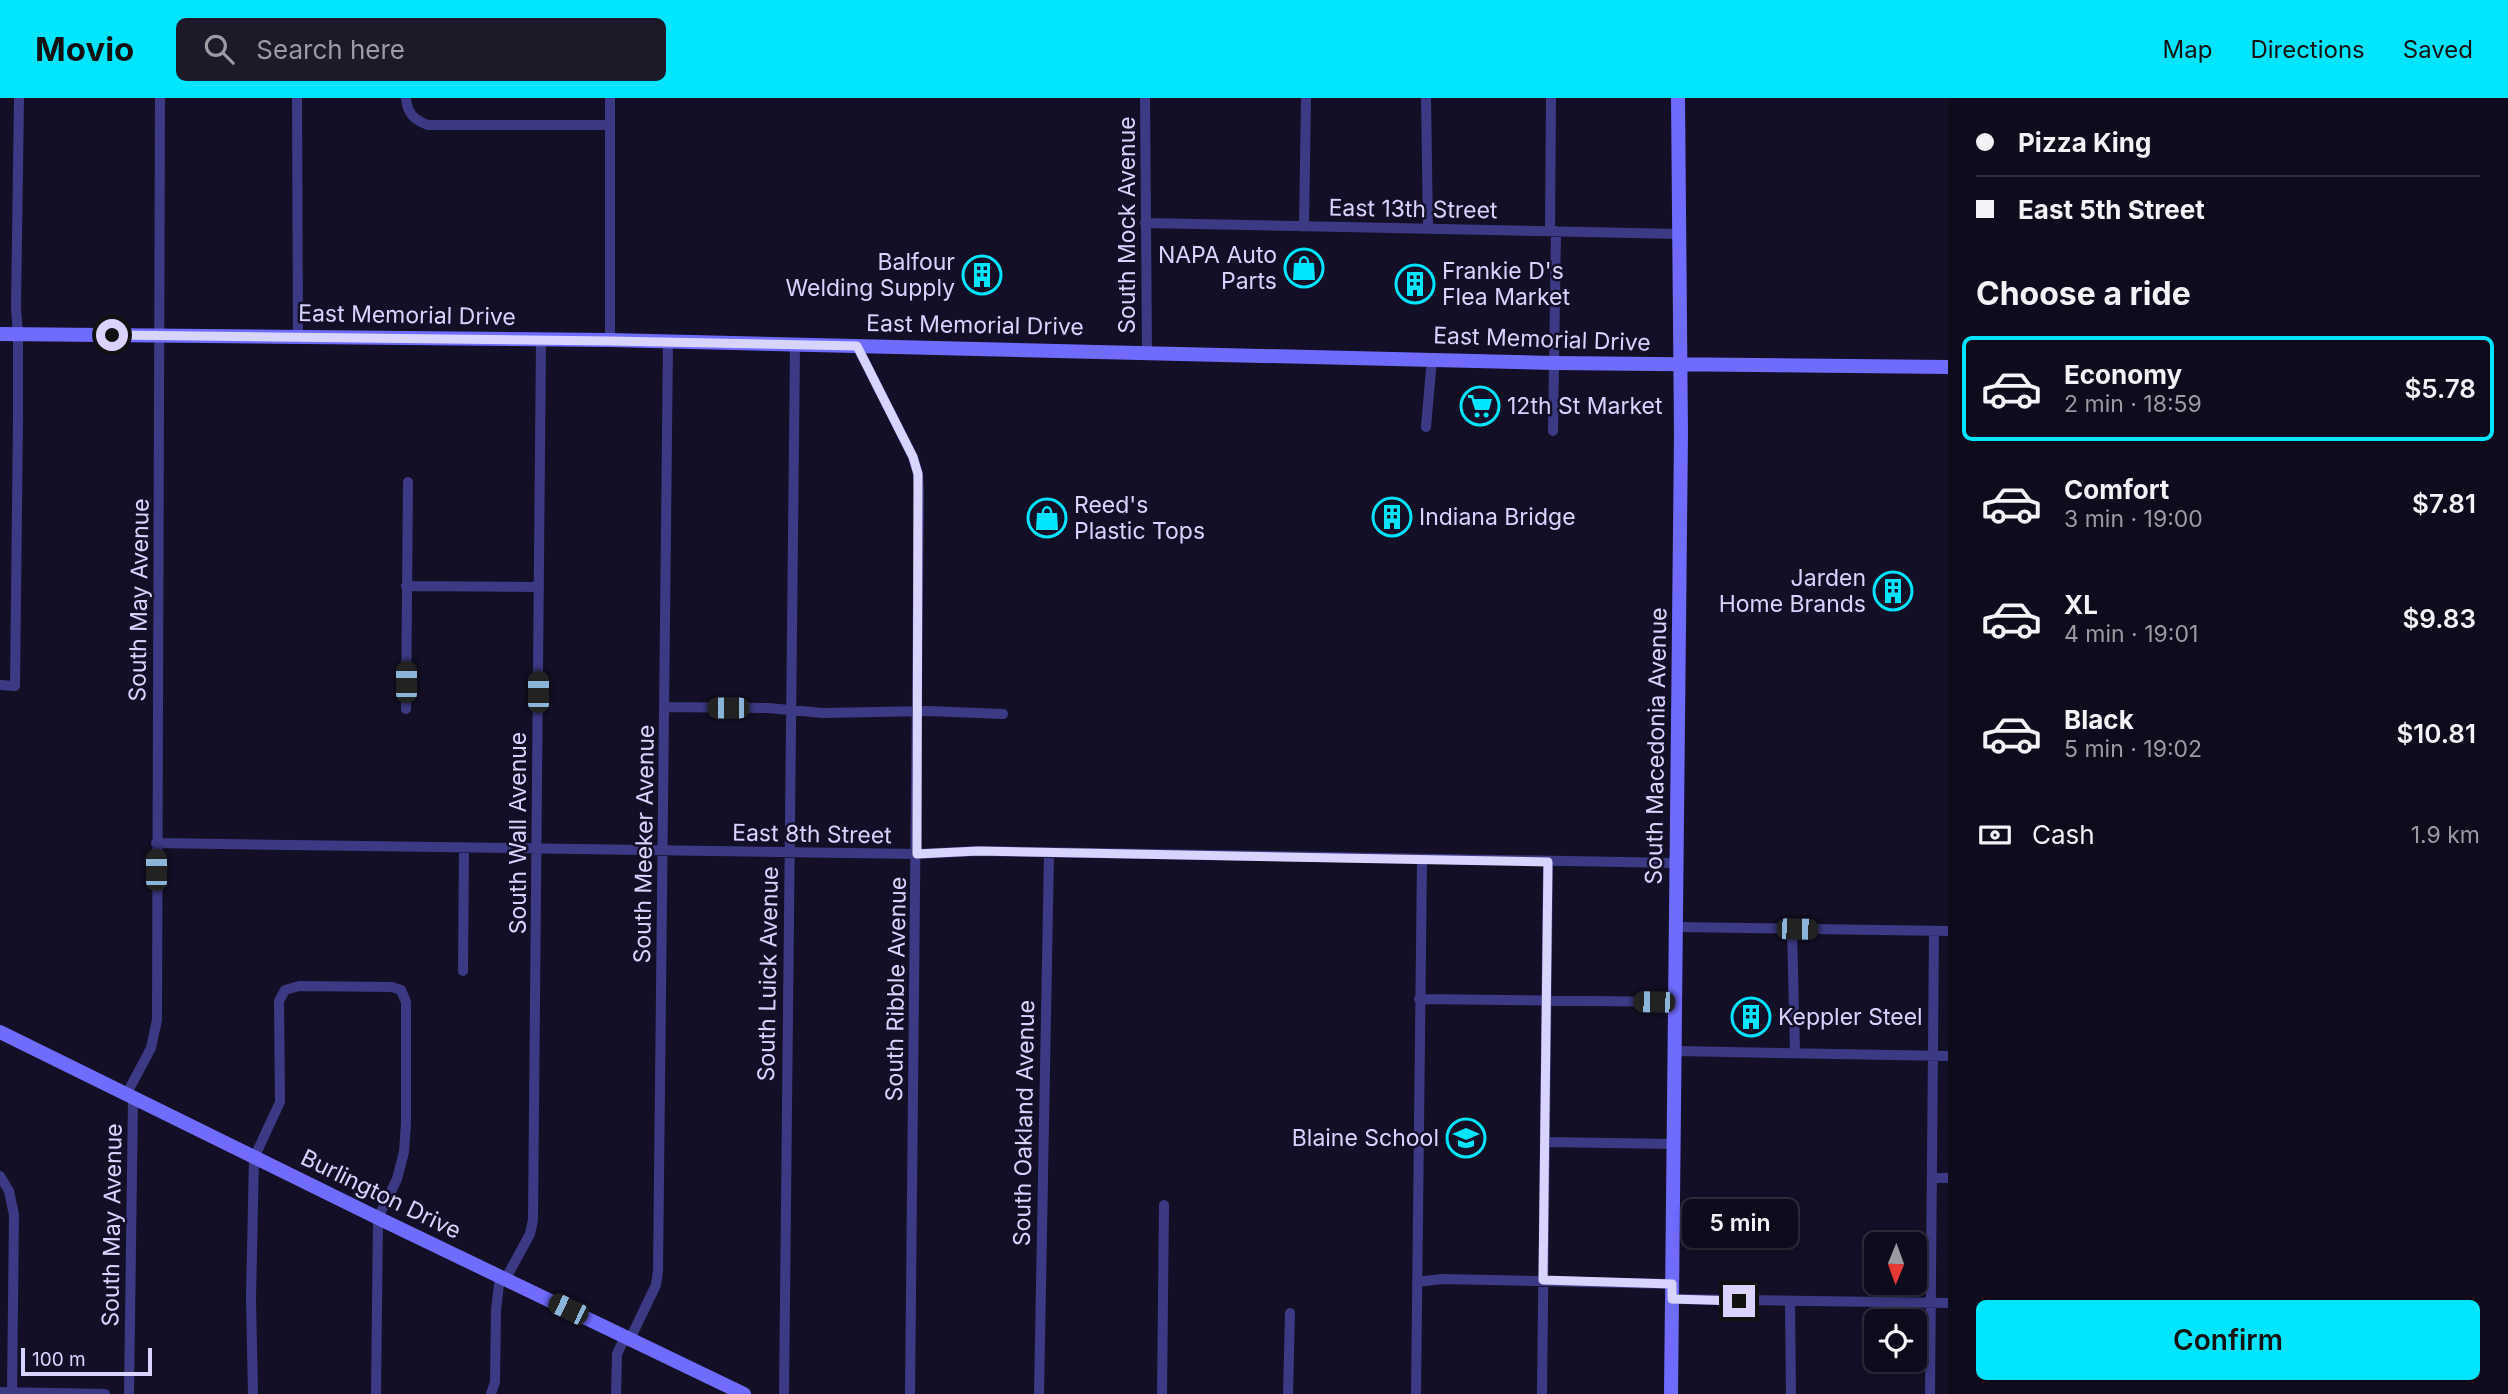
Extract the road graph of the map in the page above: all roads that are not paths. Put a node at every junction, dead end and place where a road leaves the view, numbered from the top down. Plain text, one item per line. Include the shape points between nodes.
1 (19, 98) edge
2 (160, 98) edge
3 (297, 98) edge
4 (406, 98) edge
5 (610, 98) edge
6 (1145, 98) edge
7 (1306, 98) edge
8 (1426, 98) edge
9 (1551, 98) edge
10 (1678, 98) edge
11 (610, 125) junction
12 (1145, 223) junction
13 (1304, 227) junction
14 (1428, 229) junction
15 (1553, 231) junction
16 (1680, 234) junction
17 (0, 334) edge
18 (18, 334) junction
19 (161, 336) junction
20 (298, 336) junction
21 (541, 340) junction
22 (610, 341) junction
23 (668, 342) junction
24 (794, 345) junction
25 (857, 346) junction
26 (1147, 352) junction
27 (1432, 358) junction
28 (1554, 363) junction
29 (1681, 365) junction
30 (1948, 367) edge
31 (1426, 427) dead end
32 (1553, 431) dead end
33 (408, 482) dead end
34 (406, 586) junction
35 (539, 587) junction
36 (0, 685) edge
37 (664, 707) junction
38 (406, 709) dead end
39 (791, 712) junction
40 (918, 712) junction
41 (1003, 714) dead end
42 (156, 843) junction
43 (464, 848) junction
44 (538, 849) junction
45 (664, 851) junction
46 (789, 853) junction
47 (1049, 853) junction
48 (917, 854) junction
49 (1422, 859) junction
50 (1548, 862) junction
51 (1677, 863) junction
52 (1677, 927) junction
53 (1792, 929) junction
54 (1934, 930) junction
55 (1948, 931) edge
56 (463, 971) dead end
57 (1419, 999) junction
58 (1546, 1000) junction
59 (1676, 1002) junction
60 (0, 1032) edge
61 (1675, 1051) junction
62 (1794, 1052) junction
63 (1934, 1056) junction
64 (1948, 1056) edge
65 (129, 1097) junction
66 (1545, 1142) junction
67 (1674, 1144) junction
68 (254, 1158) junction
69 (0, 1176) edge
70 (1932, 1178) junction
71 (1948, 1178) edge
72 (1164, 1205) dead end
73 (378, 1219) junction
74 (503, 1277) junction
75 (1543, 1280) junction
76 (1417, 1282) junction
77 (1672, 1284) junction
78 (1672, 1299) junction
79 (1790, 1302) junction
80 (1932, 1303) junction
81 (1948, 1303) edge
82 (1290, 1312) dead end
83 (628, 1338) junction
84 (0, 1392) edge
85 (12, 1392) edge
86 (105, 1394) edge
87 (129, 1394) edge
88 (253, 1394) edge
89 (376, 1394) edge
90 (491, 1394) edge
91 (616, 1394) edge
92 (744, 1394) edge
93 (784, 1394) edge
94 (909, 1394) edge
95 (1039, 1394) edge
96 (1161, 1394) edge
97 (1288, 1394) edge
98 (1416, 1394) edge
99 (1542, 1394) edge
100 (1671, 1394) edge
101 (1791, 1394) edge
102 (1930, 1394) edge

1 - 18 street
2 - 19 street, South May Avenue
3 - 20 street
4 - 11 street via 409,113 428,125
5 - 11 street
6 - 12 street, South Mock Avenue
7 - 13 street
8 - 14 street
9 - 15 street
10 - 16 street, South Macedonia Avenue
11 - 22 street
12 - 13 street, East 13th Street
12 - 26 street, South Mock Avenue
13 - 14 street, East 13th Street
14 - 15 street, East 13th Street
15 - 16 street, East 13th Street
15 - 28 street
16 - 29 street, South Macedonia Avenue
17 - 18 street, East Memorial Drive
18 - 19 street, East Memorial Drive
18 - 36 street via 15,685
19 - 20 street, East Memorial Drive
19 - 42 street, South May Avenue
20 - 21 street, East Memorial Drive
21 - 22 street, East Memorial Drive
21 - 35 street, South Wall Avenue
22 - 23 street, East Memorial Drive
23 - 24 street, East Memorial Drive
23 - 37 street, South Meeker Avenue
24 - 25 street, East Memorial Drive
24 - 39 street, South Luick Avenue
25 - 26 street, East Memorial Drive
25 - 40 street, South Ribble Avenue via 918,474
26 - 27 street, East Memorial Drive
27 - 28 street, East Memorial Drive
27 - 31 street
28 - 29 street, East Memorial Drive
28 - 32 street
29 - 30 street, East Memorial Drive
29 - 51 street, South Macedonia Avenue
33 - 34 street
34 - 35 street
34 - 38 street
35 - 44 street, South Wall Avenue
37 - 39 street
37 - 45 street, South Meeker Avenue
39 - 40 street
39 - 46 street, South Luick Avenue
40 - 41 street
40 - 48 street, South Ribble Avenue
42 - 43 street, East 8th Street
42 - 65 street, South May Avenue via 157,1020 154,1039
43 - 44 street, East 8th Street
43 - 56 street
44 - 45 street, East 8th Street
44 - 74 street, South Wall Avenue via 533,1220 530,1234
45 - 46 street, East 8th Street
45 - 83 street, South Meeker Avenue via 658,1280
46 - 48 street, East 8th Street
46 - 93 street, South Luick Avenue
47 - 48 street, East 8th Street
47 - 49 street, East 8th Street
47 - 95 street, South Oakland Avenue
48 - 94 street, South Ribble Avenue
49 - 50 street, East 8th Street
49 - 57 street
50 - 51 street, East 8th Street
50 - 58 street
51 - 52 street, South Macedonia Avenue
52 - 53 street
52 - 59 street, South Macedonia Avenue
53 - 54 street
53 - 62 street
54 - 55 street
54 - 63 street
57 - 58 street
57 - 76 street
58 - 59 street
58 - 66 street
59 - 61 street, South Macedonia Avenue
60 - 65 street, Burlington Drive
61 - 62 street
61 - 67 street, South Macedonia Avenue
62 - 63 street
63 - 64 street
63 - 70 street
65 - 68 street, Burlington Drive
65 - 87 street, South May Avenue
66 - 67 street
66 - 75 street
67 - 77 street, South Macedonia Avenue
68 - 73 street, Burlington Drive
68 - 73 street via 280,1102 279,1001 283,992 310,986 392,987 402,992 406,1002 407,1123 397,1179
68 - 88 street
69 - 85 street via 14,1215
70 - 71 street
70 - 80 street
72 - 96 street
73 - 74 street, Burlington Drive
73 - 89 street
74 - 83 street, Burlington Drive
74 - 90 street, South Wall Avenue via 496,1310
75 - 76 street
75 - 77 street
75 - 99 street
76 - 98 street
77 - 78 street, South Macedonia Avenue
78 - 79 street
78 - 100 street, South Macedonia Avenue
79 - 80 street
79 - 101 street
80 - 81 street
80 - 102 street
82 - 97 street
83 - 91 street, South Meeker Avenue via 617,1354
83 - 92 street, Burlington Drive
84 - 85 street
85 - 86 street

